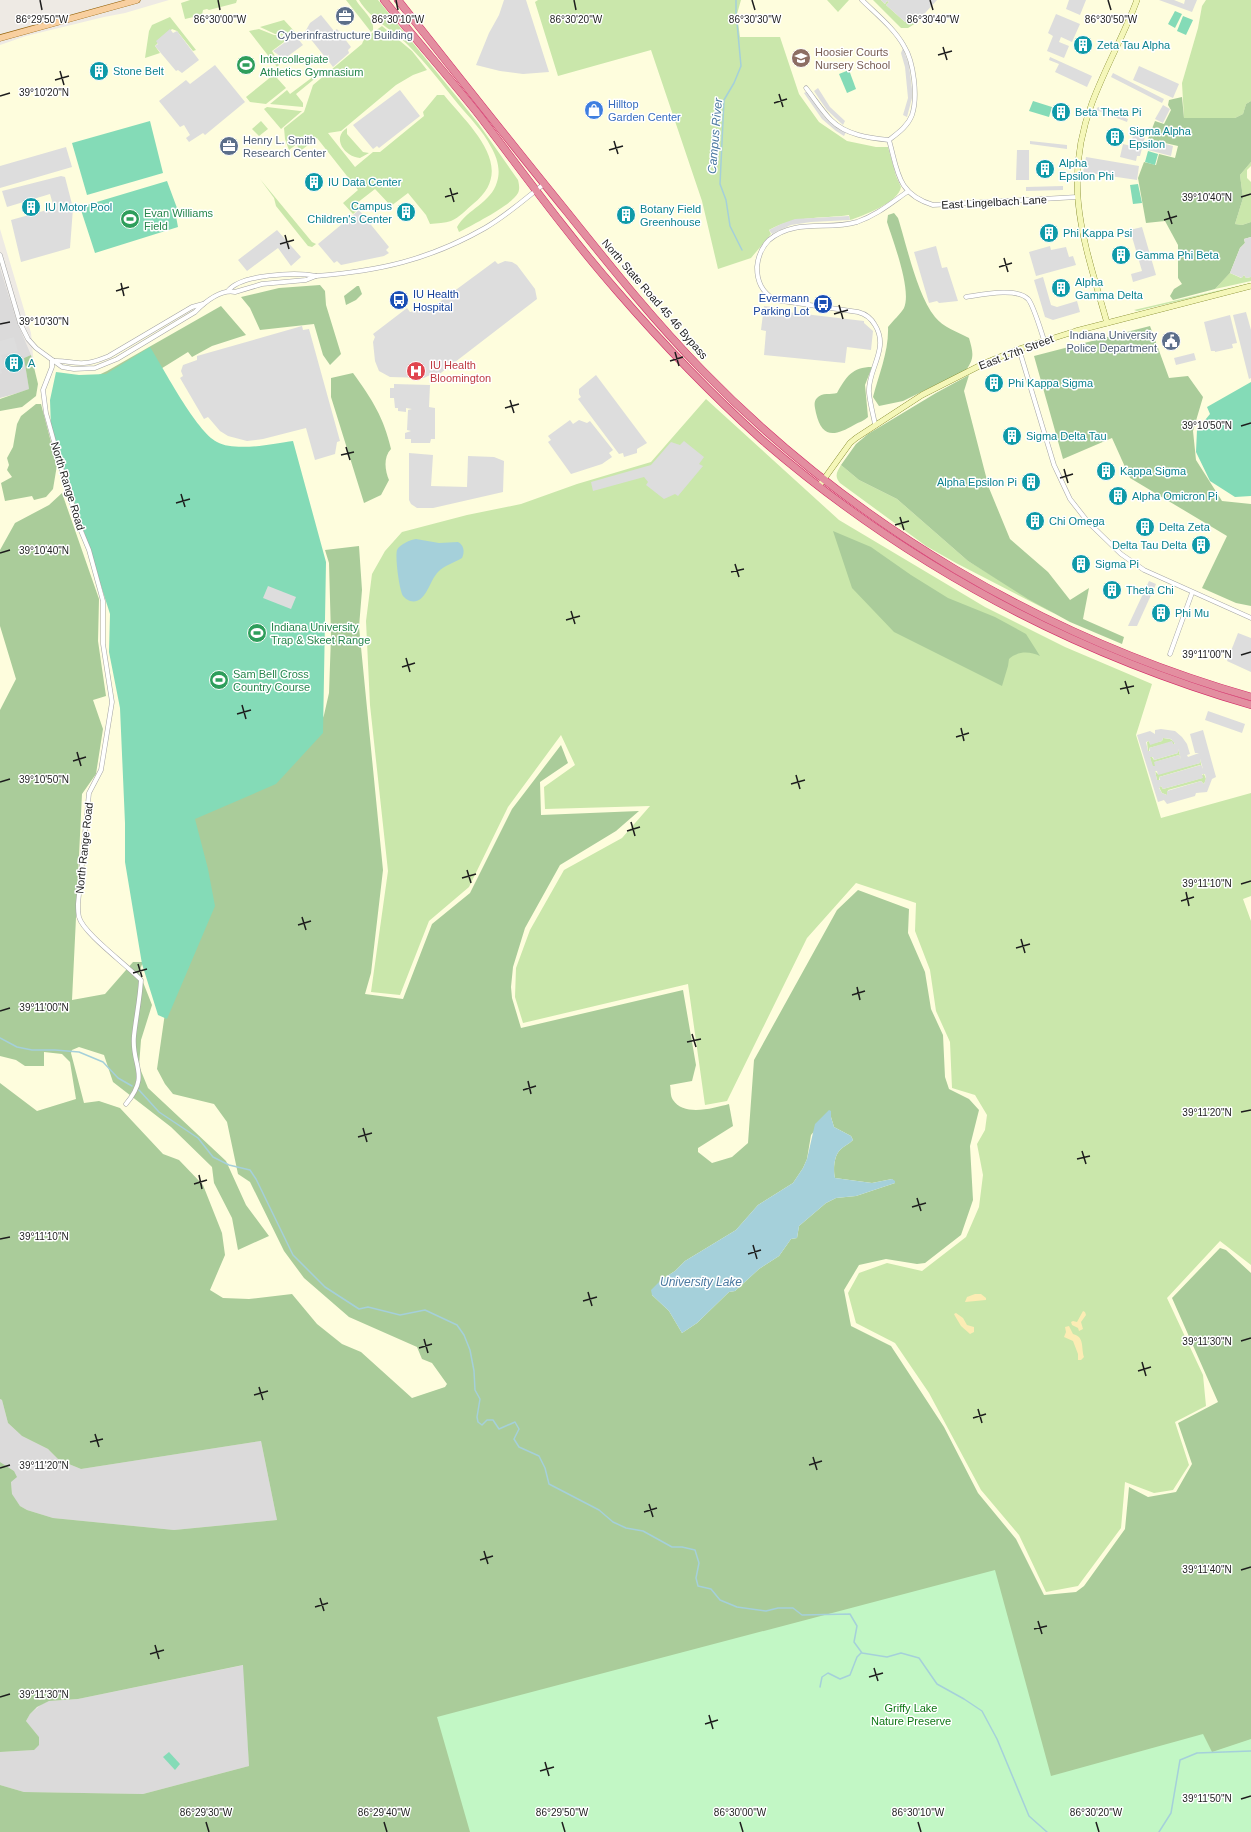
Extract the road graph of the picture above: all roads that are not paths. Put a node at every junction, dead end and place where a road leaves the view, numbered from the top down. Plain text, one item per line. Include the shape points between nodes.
1 (137, 0) edge
2 (384, 0) edge
3 (398, 0) edge
4 (862, 0) edge
5 (1137, 0) edge
6 (0, 38) edge
7 (806, 88) dead end
8 (889, 140) junction
9 (544, 184) junction
10 (536, 191) junction
11 (907, 192) junction
12 (1077, 197) junction
13 (0, 255) edge
14 (316, 276) junction
15 (1251, 286) edge
16 (228, 291) junction
17 (966, 297) dead end
18 (203, 304) junction
19 (1107, 323) junction
20 (1044, 340) junction
21 (1019, 349) junction
22 (53, 361) junction
23 (875, 424) junction
24 (824, 480) junction
25 (819, 486) junction
26 (1192, 593) junction
27 (1251, 618) edge
28 (1170, 654) dead end
29 (1164, 668) junction
30 (1161, 676) junction
31 (1251, 697) edge
32 (1251, 705) edge
33 (126, 1104) dead end

1 - 6 main road
2 - 10 highway via 467,100
3 - 9 highway, North State Road 45 46 Bypass
4 - 8 street via 896,35 910,59 914,87 912,115 903,129
5 - 12 main road via 1092,103 1083,130
7 - 8 street via 832,121 848,131 869,138
8 - 11 street via 899,176
9 - 10 street
9 - 24 highway, North State Road 45 46 Bypass via 638,300 682,349 745,413
10 - 14 street via 486,228 430,255 381,268
10 - 25 highway via 617,292 693,374 761,439
11 - 12 street, East Lingelbach Lane via 932,205
11 - 23 street via 881,211 855,222 792,228 775,235 759,252 757,278 766,295 774,300 858,312 866,314 872,321 880,336 879,352 869,393
12 - 19 main road via 1084,243
13 - 22 street via 24,332 36,348
14 - 16 street via 306,280 262,284 235,292
14 - 16 street via 306,274 264,277 232,286
15 - 19 main road, East 17th Street
16 - 18 street
17 - 20 street via 998,292 1022,295 1028,299
18 - 22 street via 192,307 109,356 83,363
18 - 22 street via 195,312 106,365 74,369 62,367
19 - 20 main road, East 17th Street
20 - 21 main road, East 17th Street
21 - 23 main road, East 17th Street via 956,377
21 - 26 street via 1054,465 1072,502 1088,522 1121,554 1144,570
22 - 33 street, North Range Road via 43,390 46,413 103,600 103,644 112,702 101,770 89,793 78,917 86,929 141,980 134,1037 139,1070 138,1084
23 - 24 main road, East 17th Street via 850,443
24 - 25 main road, East 17th Street
24 - 29 highway, North State Road 45 46 Bypass via 901,536 989,589 1077,633
25 - 30 highway via 899,544 986,597 1076,642
26 - 27 street
26 - 28 street
29 - 30 highway
29 - 31 highway, North State Road 45 46 Bypass
30 - 32 highway

